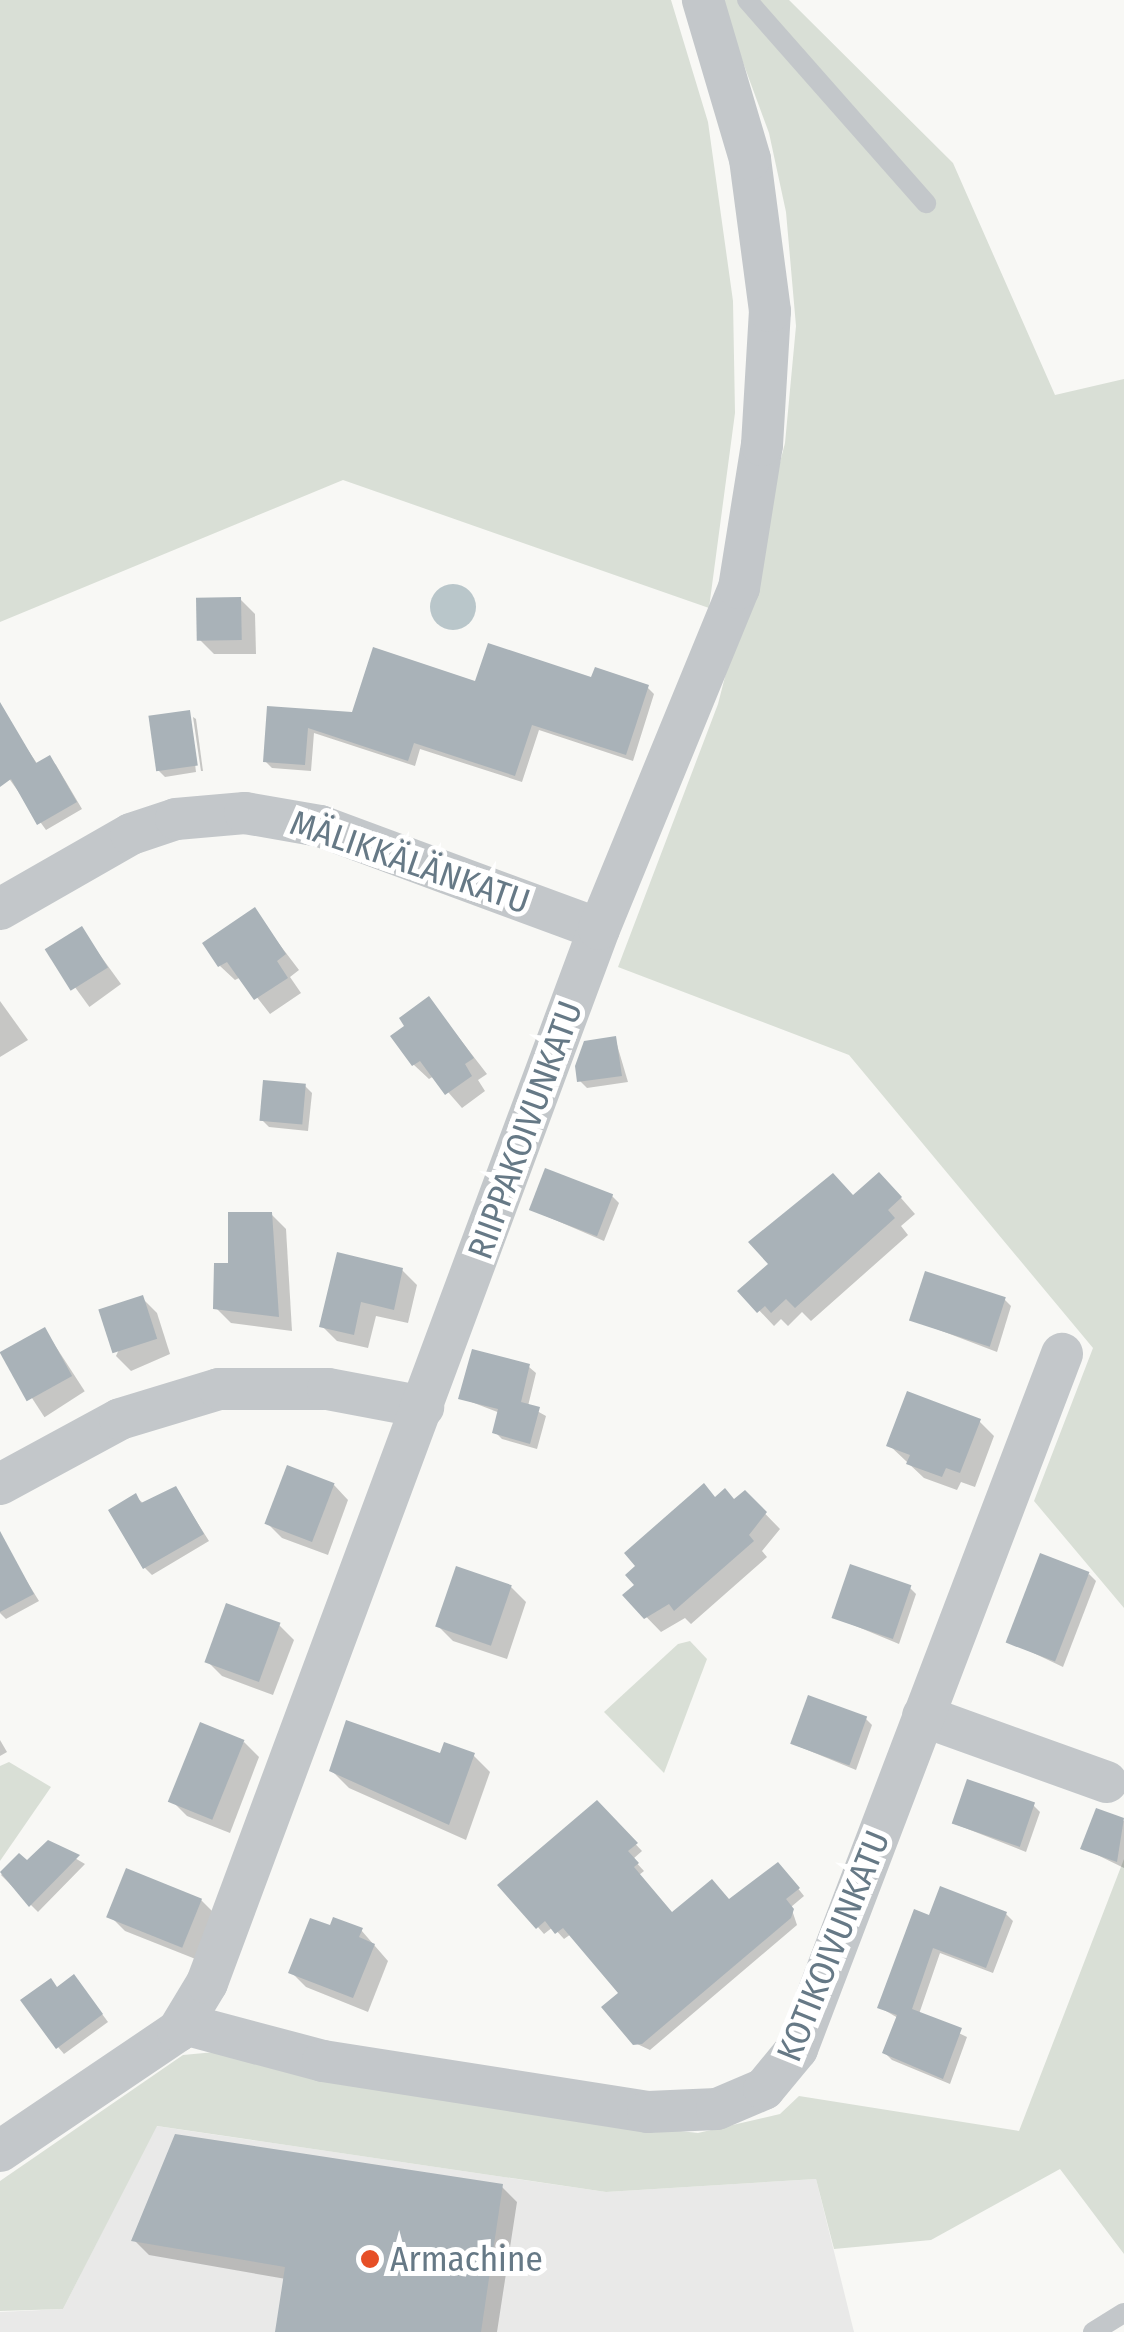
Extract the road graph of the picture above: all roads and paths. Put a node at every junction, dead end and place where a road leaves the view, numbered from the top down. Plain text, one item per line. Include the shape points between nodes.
1 (704, 0) edge
2 (747, 0) edge
3 (926, 202) dead end
4 (0, 909) edge
5 (598, 929) junction
6 (1062, 1354) dead end
7 (423, 1407) junction
8 (0, 1484) edge
9 (923, 1716) junction
10 (1106, 1782) dead end
11 (184, 2024) junction
12 (0, 2150) edge
13 (1124, 2313) edge
14 (1093, 2332) edge

1 - 5 street, RIIPPAKOIVUNKATU via 750,159 770,311 762,445 739,588
2 - 3 lane
4 - 5 street, MÄLIKKÄLÄNKATU via 131,834 176,819 245,813 320,826
5 - 7 street, RIIPPAKOIVUNKATU
6 - 9 street, KOTIKOIVUNKATU
7 - 8 street via 328,1389 219,1389 120,1419
7 - 11 street, RIIPPAKOIVUNKATU via 208,1983
9 - 10 street
9 - 11 street, KOTIKOIVUNKATU via 797,2049 780,2075 743,2101 686,2114 648,2112 323,2060
11 - 12 street, RIIPPAKOIVUNKATU
13 - 14 lane

